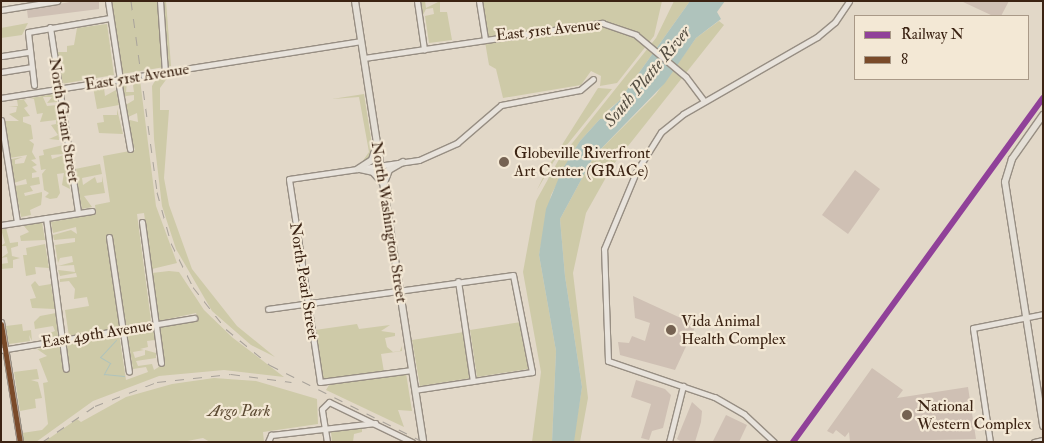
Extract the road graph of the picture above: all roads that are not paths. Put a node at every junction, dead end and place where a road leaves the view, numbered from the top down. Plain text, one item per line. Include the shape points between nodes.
1 (9, 1) edge
2 (57, 1) edge
3 (108, 1) edge
4 (160, 1) edge
5 (355, 1) edge
6 (417, 1) edge
7 (479, 1) edge
8 (849, 1) edge
9 (10, 8) junction
10 (1, 10) edge
11 (110, 18) junction
12 (50, 27) junction
13 (485, 38) junction
14 (361, 41) junction
15 (424, 49) junction
16 (28, 52) junction
17 (2, 56) edge
18 (364, 58) junction
19 (31, 67) junction
20 (1, 72) edge
21 (165, 72) junction
22 (119, 79) junction
23 (593, 79) dead end
24 (34, 85) dead end
25 (59, 89) junction
26 (1, 98) edge
27 (704, 101) junction
28 (1043, 115) edge
29 (1, 120) edge
30 (376, 140) junction
31 (130, 149) dead end
32 (403, 162) junction
33 (380, 166) junction
34 (358, 169) junction
35 (384, 187) junction
36 (92, 211) dead end
37 (78, 213) junction
38 (46, 218) junction
39 (17, 222) junction
40 (142, 222) dead end
41 (1, 225) edge
42 (108, 237) dead end
43 (458, 281) junction
44 (399, 290) junction
45 (308, 303) junction
46 (268, 309) dead end
47 (1043, 314) edge
48 (1025, 317) junction
49 (194, 318) dead end
50 (1, 322) edge
51 (156, 324) junction
52 (122, 330) junction
53 (65, 339) junction
54 (3, 349) edge
55 (161, 363) dead end
56 (66, 369) dead end
57 (412, 370) junction
58 (129, 372) dead end
59 (473, 381) junction
60 (683, 386) junction
61 (415, 390) junction
62 (375, 423) junction
63 (1043, 426) edge
64 (325, 429) junction
65 (268, 440) edge
66 (1043, 440) edge
67 (20, 442) edge
68 (327, 442) edge
69 (412, 442) edge
70 (423, 442) edge
71 (669, 442) edge
72 (774, 442) edge
73 (990, 442) edge
74 (1034, 442) edge

1 - 9 street
2 - 9 street
3 - 11 street
4 - 21 street
5 - 14 main road, North Washington Street
6 - 15 street
7 - 13 street
8 - 27 street via 835,22 817,37
9 - 10 street
11 - 12 street
11 - 22 street
12 - 16 street via 28,32
12 - 25 street, North Grant Street
13 - 15 street, East 51st Avenue
13 - 27 street, East 51st Avenue via 602,23 622,27 645,41 686,77
14 - 18 main road, North Washington Street
14 - 21 street, East 51st Avenue
15 - 18 street, East 51st Avenue
16 - 17 street
16 - 19 street
18 - 30 main road, North Washington Street
19 - 20 street
19 - 24 street
21 - 22 street, East 51st Avenue
22 - 25 street, East 51st Avenue
22 - 31 street
23 - 32 street via 580,90 510,100 444,151
25 - 26 street, East 51st Avenue
25 - 37 street, North Grant Street
27 - 60 street via 670,123 653,142 606,238 602,265 608,361
28 - 48 main road via 1012,158 1005,179
29 - 39 street
30 - 33 main road, North Washington Street
30 - 34 main road via 372,159
32 - 33 street
32 - 35 main road via 389,170
33 - 34 street
33 - 35 main road, North Washington Street
34 - 35 main road via 374,173
34 - 45 street, North Pearl Street via 289,179
35 - 44 main road, North Washington Street
36 - 37 street
37 - 38 street
38 - 39 street
38 - 53 street
39 - 41 street
40 - 51 street
42 - 52 street
43 - 44 street
43 - 59 street
43 - 59 street via 512,274 532,372
44 - 45 street
44 - 57 main road, North Washington Street
45 - 46 street
45 - 57 street, North Pearl Street via 320,383
47 - 48 street
48 - 63 main road
48 - 73 street via 976,325 973,330
49 - 51 street, East 49th Avenue
50 - 54 street
51 - 52 street, East 49th Avenue
51 - 55 street
52 - 53 street, East 49th Avenue
52 - 58 street
53 - 54 street, East 49th Avenue
53 - 56 street
54 - 67 street
57 - 61 main road, North Washington Street
59 - 61 street
60 - 71 street
60 - 72 street via 734,407
61 - 70 main road, North Washington Street
62 - 64 street
62 - 64 street via 329,402 322,407
62 - 69 street
64 - 65 street via 271,435
64 - 68 street
66 - 74 street

